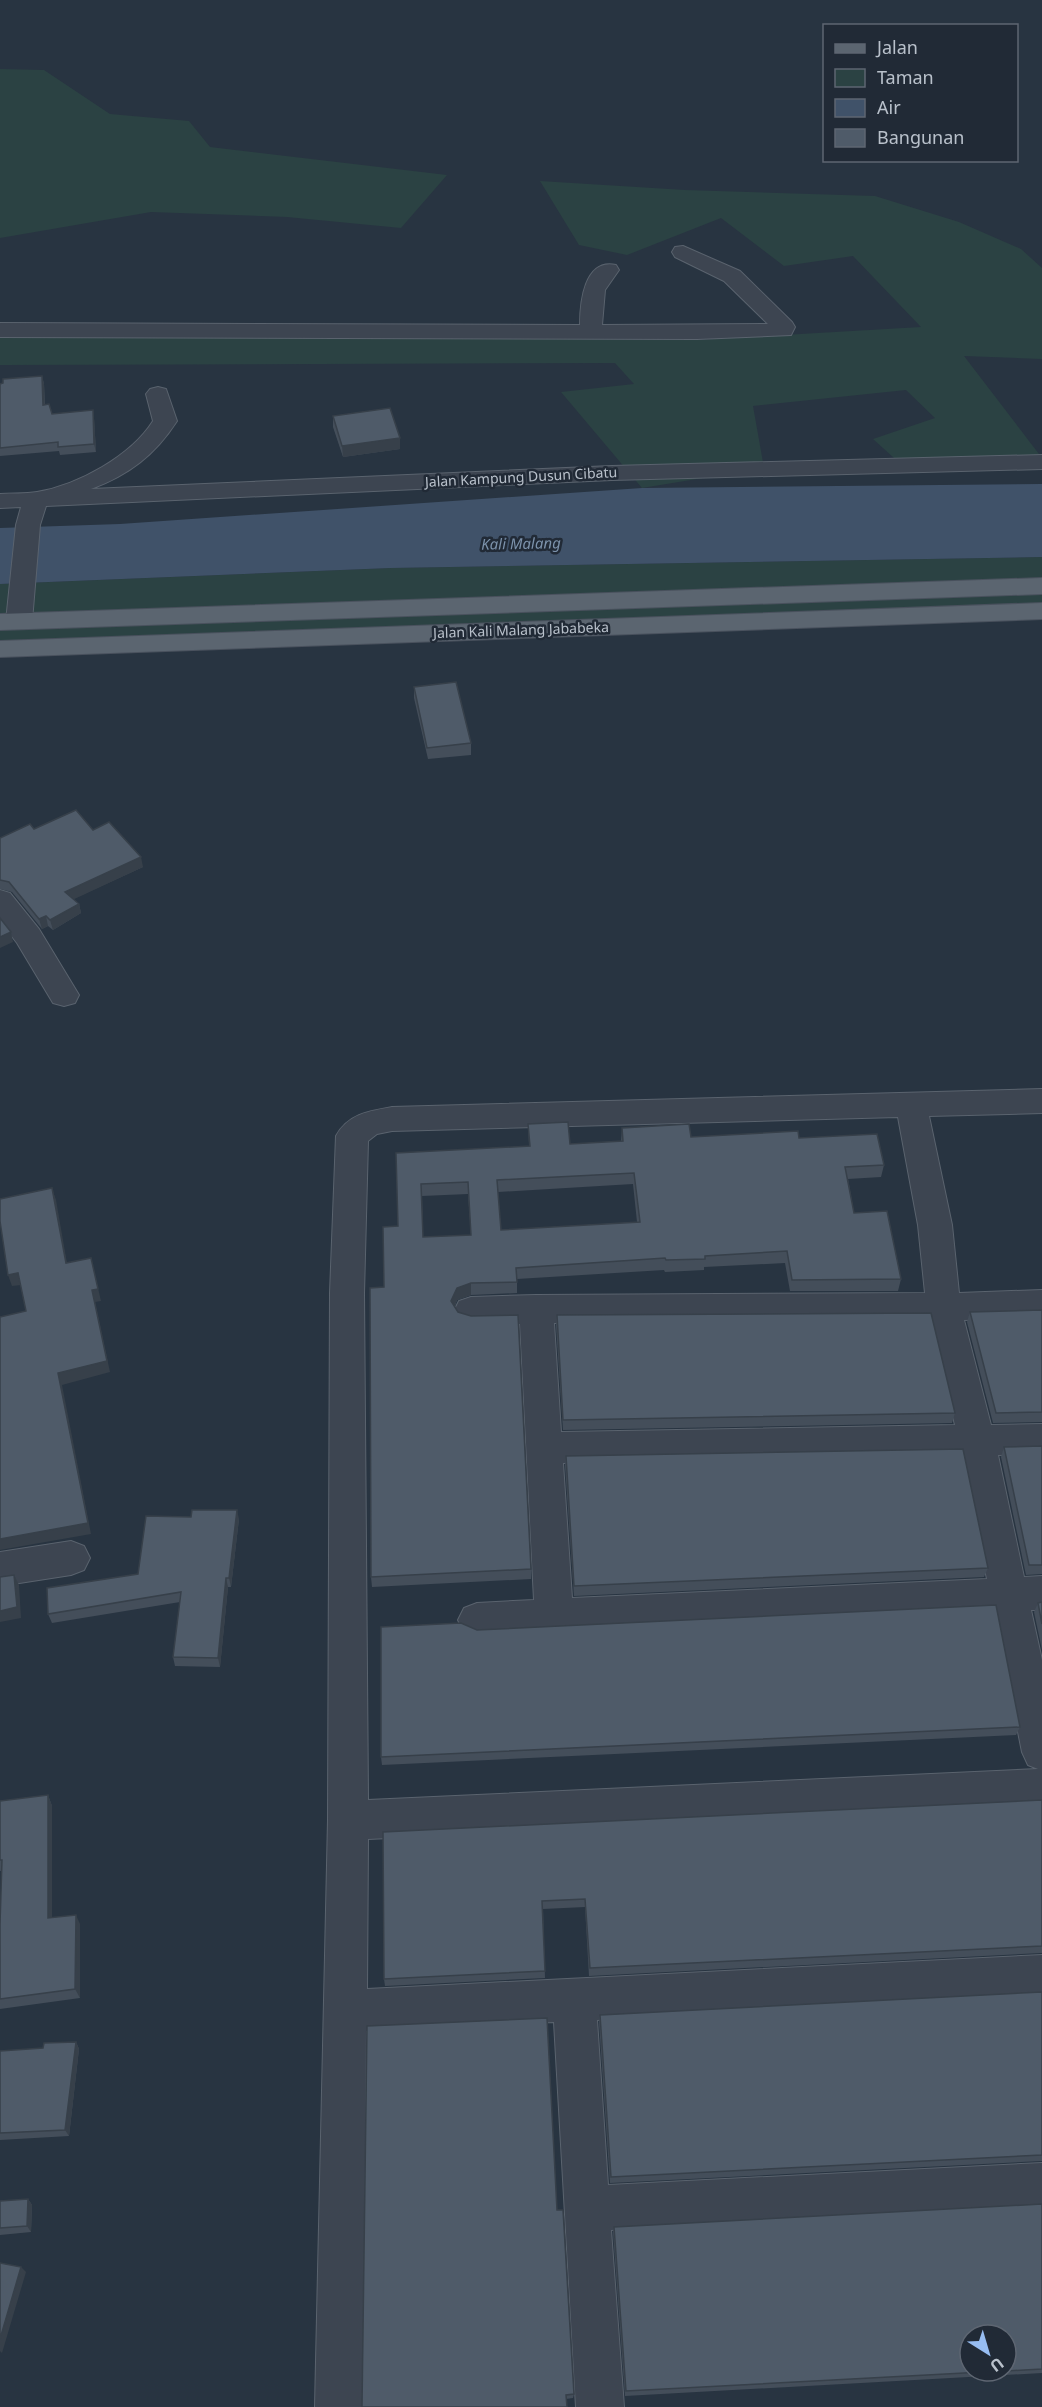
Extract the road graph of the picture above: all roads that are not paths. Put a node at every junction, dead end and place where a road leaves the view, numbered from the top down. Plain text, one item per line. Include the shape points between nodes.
1 (683, 252) dead end
2 (608, 270) dead end
3 (0, 330) edge
4 (591, 330) junction
5 (158, 394) dead end
6 (1042, 462) edge
7 (0, 501) edge
8 (31, 513) junction
9 (1042, 586) edge
10 (1042, 611) edge
11 (13, 616) edge
12 (0, 649) edge
13 (0, 900) edge
14 (64, 995) dead end
15 (1042, 1101) edge
16 (908, 1105) junction
17 (1042, 1304) edge
18 (944, 1307) junction
19 (536, 1309) junction
20 (471, 1311) dead end
21 (1042, 1439) edge
22 (977, 1441) junction
23 (544, 1449) junction
24 (71, 1558) dead end
25 (0, 1569) edge
26 (1026, 1594) edge
27 (554, 1617) junction
28 (477, 1620) dead end
29 (1042, 1752) edge
30 (1042, 1788) edge
31 (348, 1820) junction
32 (1042, 1976) edge
33 (574, 1998) junction
34 (345, 2011) junction
35 (1042, 2185) edge
36 (588, 2209) junction
37 (339, 2407) edge
38 (600, 2407) edge

1 - 4 street via 732,276 783,330
2 - 4 street via 594,285
3 - 4 street
5 - 8 street via 165,421 156,440 112,472
6 - 8 street, Jalan Kampung Dusun Cibatu via 612,473
7 - 8 street, Jalan Kampung Dusun Cibatu
8 - 11 street
9 - 11 main road, Jalan Kali Malang Jababeka
10 - 12 main road, Jalan Kali Malang Jababeka
13 - 14 street via 28,936
15 - 16 street
16 - 18 street via 913,1113 935,1226
16 - 31 street via 392,1119 368,1123 352,1136 347,1293
17 - 18 street
18 - 19 street
18 - 22 street
19 - 20 street
19 - 23 street
21 - 22 street
22 - 23 street
22 - 26 street
23 - 27 street
24 - 25 street
26 - 27 street
26 - 29 street
27 - 28 street
30 - 31 street
31 - 34 street
32 - 33 street
33 - 34 street
33 - 36 street
34 - 37 street
35 - 36 street
36 - 38 street

